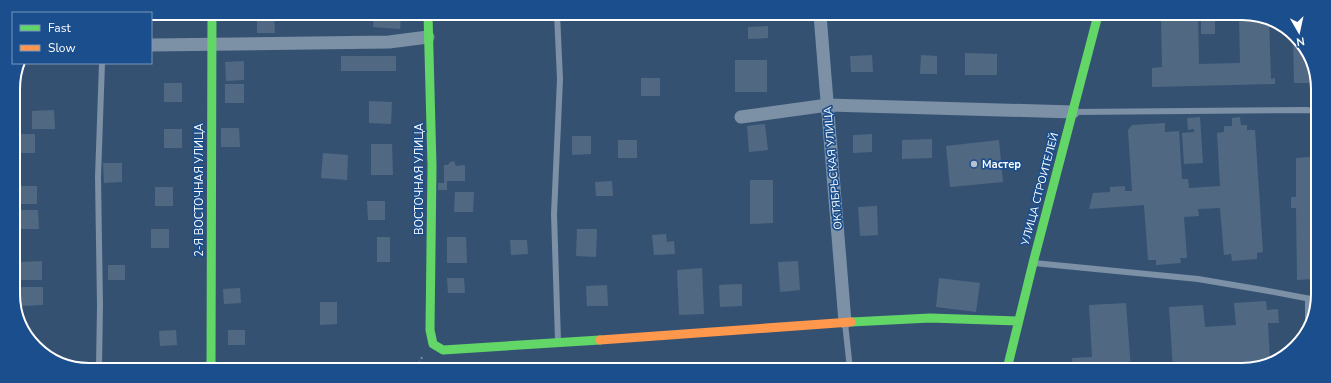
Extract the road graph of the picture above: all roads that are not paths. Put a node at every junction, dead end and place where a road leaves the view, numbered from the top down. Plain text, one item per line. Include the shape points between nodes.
1 (212, 20) edge
2 (428, 20) edge
3 (557, 20) edge
4 (820, 20) edge
5 (1097, 20) edge
6 (428, 37) junction
7 (212, 44) junction
8 (152, 45) edge
9 (102, 64) edge
10 (828, 105) junction
11 (1311, 110) edge
12 (1073, 112) junction
13 (741, 117) dead end
14 (1033, 263) junction
15 (1308, 299) joint
16 (1308, 315) edge
17 (1018, 321) junction
18 (845, 322) junction
19 (558, 343) junction
20 (99, 363) edge
21 (211, 363) edge
22 (849, 363) edge
23 (1008, 363) edge

1 - 7 street, 2-Я ВОСТОЧНАЯ УЛИЦА
2 - 6 street, ВОСТОЧНАЯ УЛИЦА
3 - 19 lane via 560,79 554,214
4 - 10 street, ОКТЯБРЬСКАЯ УЛИЦА
5 - 12 street, УЛИЦА СТРОИТЕЛЕЙ
6 - 7 street via 389,42
6 - 19 street, ВОСТОЧНАЯ УЛИЦА via 432,166 430,330 433,344 443,350
7 - 8 street
7 - 21 street, 2-Я ВОСТОЧНАЯ УЛИЦА
9 - 20 lane via 98,177
10 - 12 street
10 - 13 street
10 - 18 street, ОКТЯБРЬСКАЯ УЛИЦА
11 - 12 lane
12 - 14 street, УЛИЦА СТРОИТЕЛЕЙ
14 - 15 lane via 1198,279
14 - 17 street, УЛИЦА СТРОИТЕЛЕЙ
15 - 16 lane
17 - 18 street via 930,318
17 - 23 street, УЛИЦА СТРОИТЕЛЕЙ
18 - 19 street
18 - 22 lane

